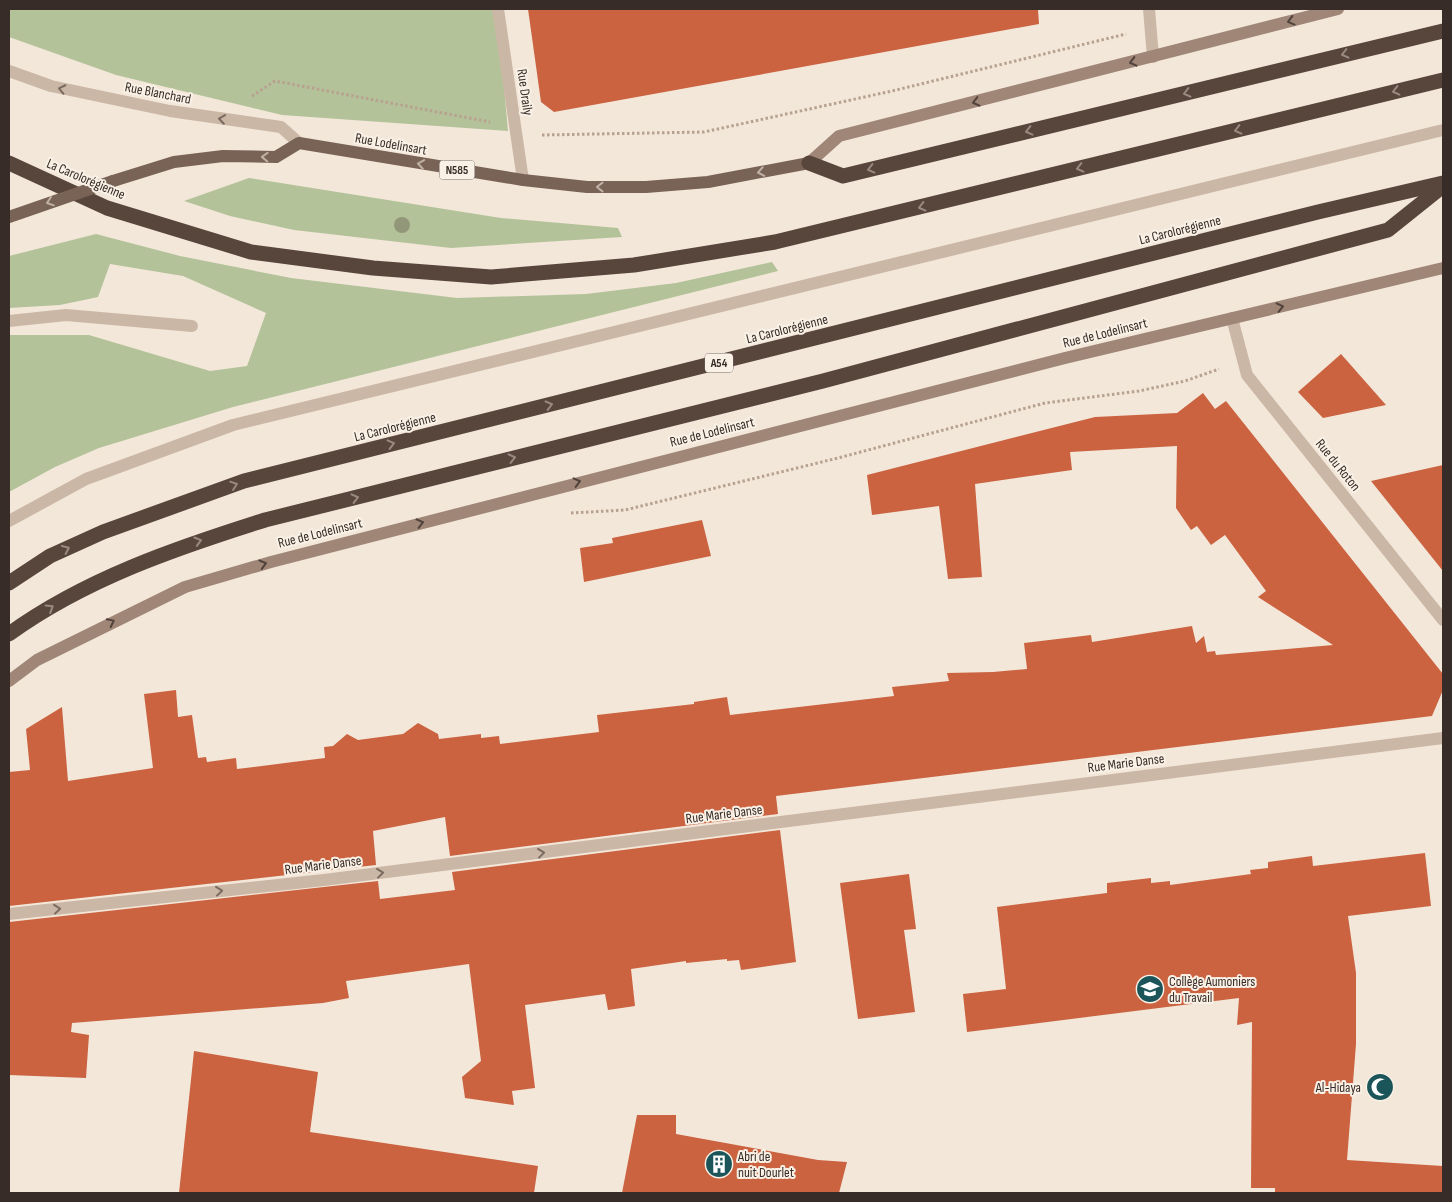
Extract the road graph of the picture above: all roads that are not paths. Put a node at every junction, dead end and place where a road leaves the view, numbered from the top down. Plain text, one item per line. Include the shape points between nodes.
1 (498, 9) edge
2 (1149, 9) edge
3 (1338, 9) edge
4 (1443, 31) edge
5 (1154, 57) junction
6 (9, 71) edge
7 (1443, 80) edge
8 (1443, 130) edge
9 (299, 142) junction
10 (9, 163) edge
11 (809, 163) junction
12 (523, 180) junction
13 (1443, 184) edge
14 (9, 216) edge
15 (1443, 268) edge
16 (1232, 318) junction
17 (9, 320) edge
18 (192, 326) dead end
19 (9, 522) edge
20 (9, 583) edge
21 (1443, 620) edge
22 (9, 634) edge
23 (9, 681) edge
24 (1443, 738) edge
25 (9, 914) edge

1 - 12 street, Rue Draily
2 - 5 street
3 -> 5 street
4 -> 11 highway via 843,176
5 -> 11 street via 839,136
9 -> 6 street, Rue Blanchard via 282,127 170,111 51,86
7 -> 10 highway, La Carolorégienne via 775,242 634,265 491,277 373,268 251,252 107,208
8 - 19 street via 233,424 86,479
12 -> 9 main road, Rue Lodelinsart / N585
9 -> 14 main road, bridge via 276,157 223,156 174,162
11 -> 12 main road, Rue Lodelinsart / N585 via 708,182 646,187 588,187
20 -> 13 highway, La Carolorégienne / A54 via 50,556 103,532 244,481 1318,212
22 -> 13 highway via 59,602 114,574 187,544 265,520 823,381 1388,230
16 -> 15 street, Rue de Lodelinsart
16 - 21 street, Rue du Roton via 1247,375
23 -> 16 street, Rue de Lodelinsart via 37,660 111,622 185,587 214,578 758,436
17 - 18 street via 66,315
25 -> 24 street, Rue Marie Danse via 324,880

